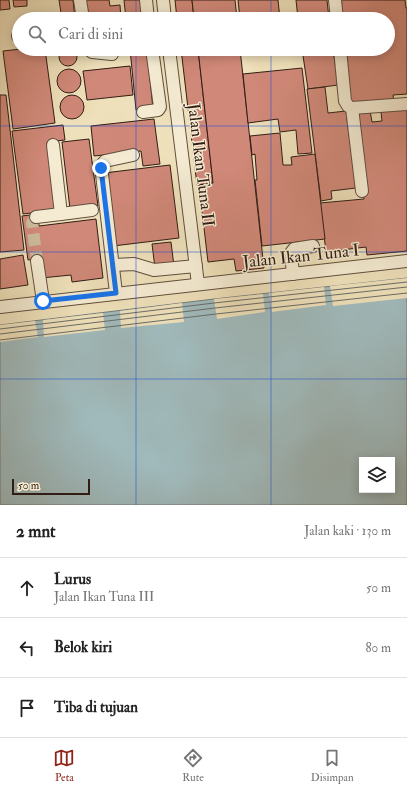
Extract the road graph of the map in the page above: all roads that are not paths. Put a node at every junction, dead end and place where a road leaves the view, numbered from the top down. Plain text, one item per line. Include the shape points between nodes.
1 (80, 0) edge
2 (146, 0) edge
3 (163, 0) edge
4 (335, 0) edge
5 (82, 12) edge
6 (147, 12) edge
7 (164, 12) edge
8 (336, 12) edge
9 (153, 56) edge
10 (170, 56) edge
11 (341, 56) edge
12 (407, 104) edge
13 (352, 108) junction
14 (143, 112) dead end
15 (53, 145) dead end
16 (133, 155) dead end
17 (362, 191) dead end
18 (92, 210) dead end
19 (61, 214) junction
20 (36, 217) dead end
21 (313, 246) dead end
22 (407, 261) edge
23 (37, 262) tunnel mouth
24 (114, 265) junction
25 (196, 266) junction
26 (293, 274) junction
27 (198, 284) junction
28 (116, 293) junction
29 (43, 301) junction
30 (0, 306) edge

1 - 5 lane
2 - 6 lane
3 - 7 lane
4 - 8 lane
9 - 14 lane via 160,107 158,110
10 - 25 lane, Jalan Ikan Tuna II
11 - 13 lane via 345,101
12 - 13 lane
13 - 17 lane
15 - 19 lane
16 - 24 lane via 105,161 101,166
18 - 19 lane
19 - 20 lane
21 - 26 lane via 294,249 291,253
22 - 26 lane, Jalan Ikan Tuna I
23 - 29 lane
24 - 25 lane via 134,264 151,270
24 - 28 lane
25 - 27 lane, Jalan Ikan Tuna II
26 - 27 lane, Jalan Ikan Tuna I
27 - 28 lane, Jalan Ikan Tuna I
28 - 29 lane, Jalan Ikan Tuna I
29 - 30 lane, Jalan Ikan Tuna I

